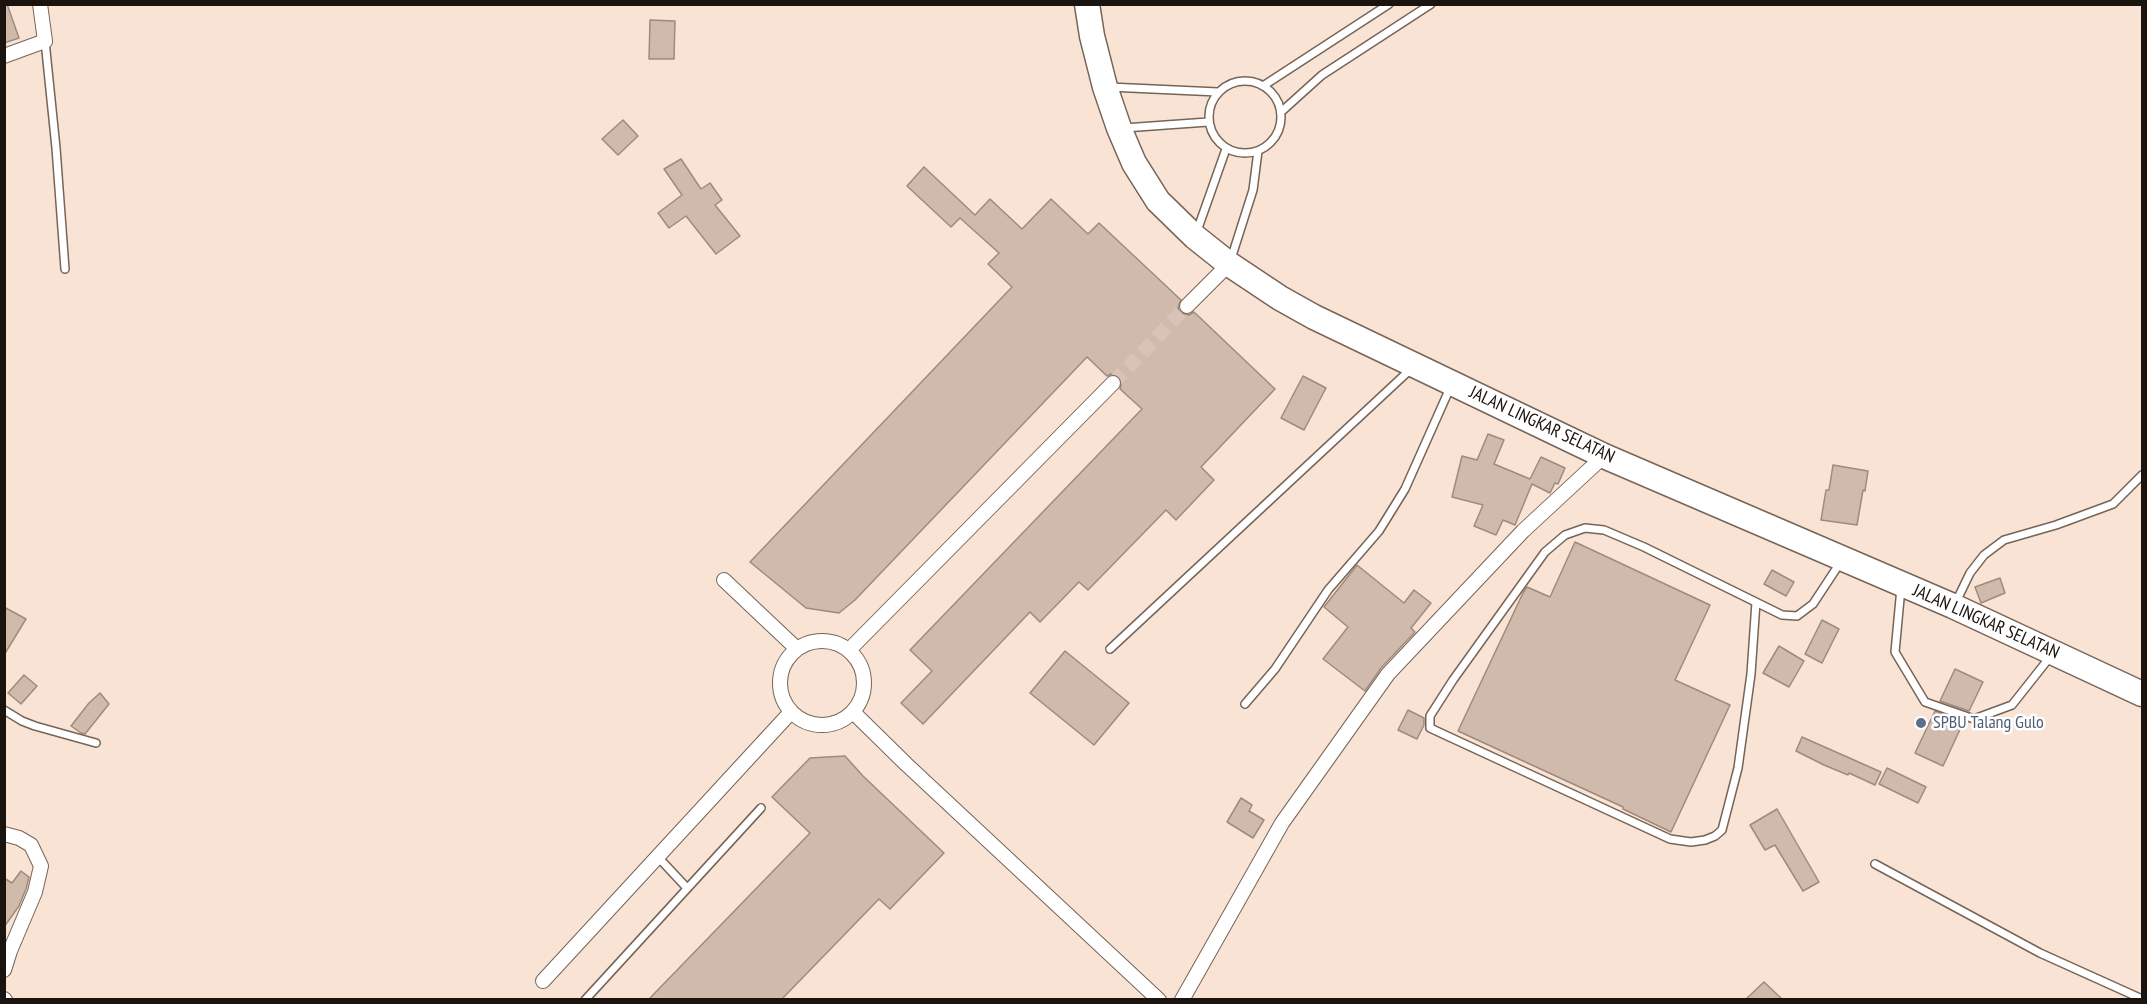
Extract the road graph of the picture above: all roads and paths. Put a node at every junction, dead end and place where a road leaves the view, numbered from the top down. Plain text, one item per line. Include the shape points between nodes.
1 (40, 4) edge
2 (1087, 4) edge
3 (1389, 4) edge
4 (1431, 4) edge
5 (45, 41) junction
6 (4, 56) edge
7 (1263, 86) junction
8 (1105, 87) junction
9 (1218, 92) junction
10 (1281, 112) junction
11 (1208, 122) junction
12 (1119, 128) junction
13 (1226, 149) junction
14 (1258, 151) junction
15 (1195, 237) junction
16 (1229, 264) junction
17 (65, 269) dead end
18 (1187, 306) tunnel mouth
19 (1416, 364) junction
20 (1113, 383) tunnel mouth
21 (1452, 383) junction
22 (1604, 456) junction
23 (2142, 475) edge
24 (1844, 559) junction
25 (724, 580) dead end
26 (1902, 584) junction
27 (1756, 602) junction
28 (1953, 606) junction
29 (796, 648) junction
30 (1110, 649) dead end
31 (849, 650) junction
32 (2053, 652) junction
33 (2142, 694) edge
34 (1245, 704) dead end
35 (4, 710) edge
36 (791, 712) junction
37 (853, 712) junction
38 (96, 743) dead end
39 (761, 808) dead end
40 (4, 834) edge
41 (658, 857) junction
42 (1875, 864) dead end
43 (687, 888) junction
44 (4, 970) edge
45 (543, 981) dead end
46 (585, 999) edge
47 (1160, 999) edge
48 (1182, 999) edge
49 (2142, 999) edge

1 - 5 street
2 - 8 highway, JALAN LINGKAR SELATAN
3 - 7 lane
4 - 10 lane via 1322,75
5 - 6 street
5 - 17 lane
7 - 9 lane via 1248,81 1231,83
7 - 10 lane via 1275,97
8 - 9 lane
8 - 12 highway, JALAN LINGKAR SELATAN
9 - 11 lane via 1209,106
10 - 14 lane via 1280,128 1272,142
11 - 12 lane
11 - 13 lane via 1214,138
12 - 15 highway, JALAN LINGKAR SELATAN via 1134,163 1158,201
13 - 14 lane via 1242,154
13 - 15 lane
14 - 16 lane via 1253,190
15 - 16 highway, JALAN LINGKAR SELATAN
16 - 18 street
16 - 19 highway, JALAN LINGKAR SELATAN via 1314,317
19 - 21 highway, JALAN LINGKAR SELATAN
19 - 30 lane
20 - 31 street
21 - 22 highway, JALAN LINGKAR SELATAN
21 - 34 lane via 1405,489 1379,531 1328,590 1275,669
22 - 24 highway, JALAN LINGKAR SELATAN
22 - 48 street via 1523,531 1388,674 1282,823
23 - 28 lane via 2113,504 2004,540 1984,555 1970,573
24 - 26 highway, JALAN LINGKAR SELATAN
24 - 27 lane via 1813,604 1797,616 1782,615
25 - 29 street
26 - 28 highway, JALAN LINGKAR SELATAN
26 - 32 lane via 1895,652 1924,702 1974,719 2012,705
27 - 27 lane via 1738,768 1722,830 1705,840 1670,839 1430,728 1430,716 1453,680 1545,552 1565,535 1585,528 1604,530
28 - 32 highway, JALAN LINGKAR SELATAN
29 - 31 street via 814,641 832,641
29 - 36 street via 783,664 779,684 782,699
31 - 37 street via 862,669 864,684
32 - 33 highway, JALAN LINGKAR SELATAN
35 - 38 lane via 29,724
36 - 37 street via 807,723 827,725 842,721
36 - 41 street
37 - 47 street
39 - 43 lane
40 - 44 street via 31,845 41,866 35,892
41 - 43 lane
41 - 45 street
42 - 49 lane via 2040,953
43 - 46 lane

